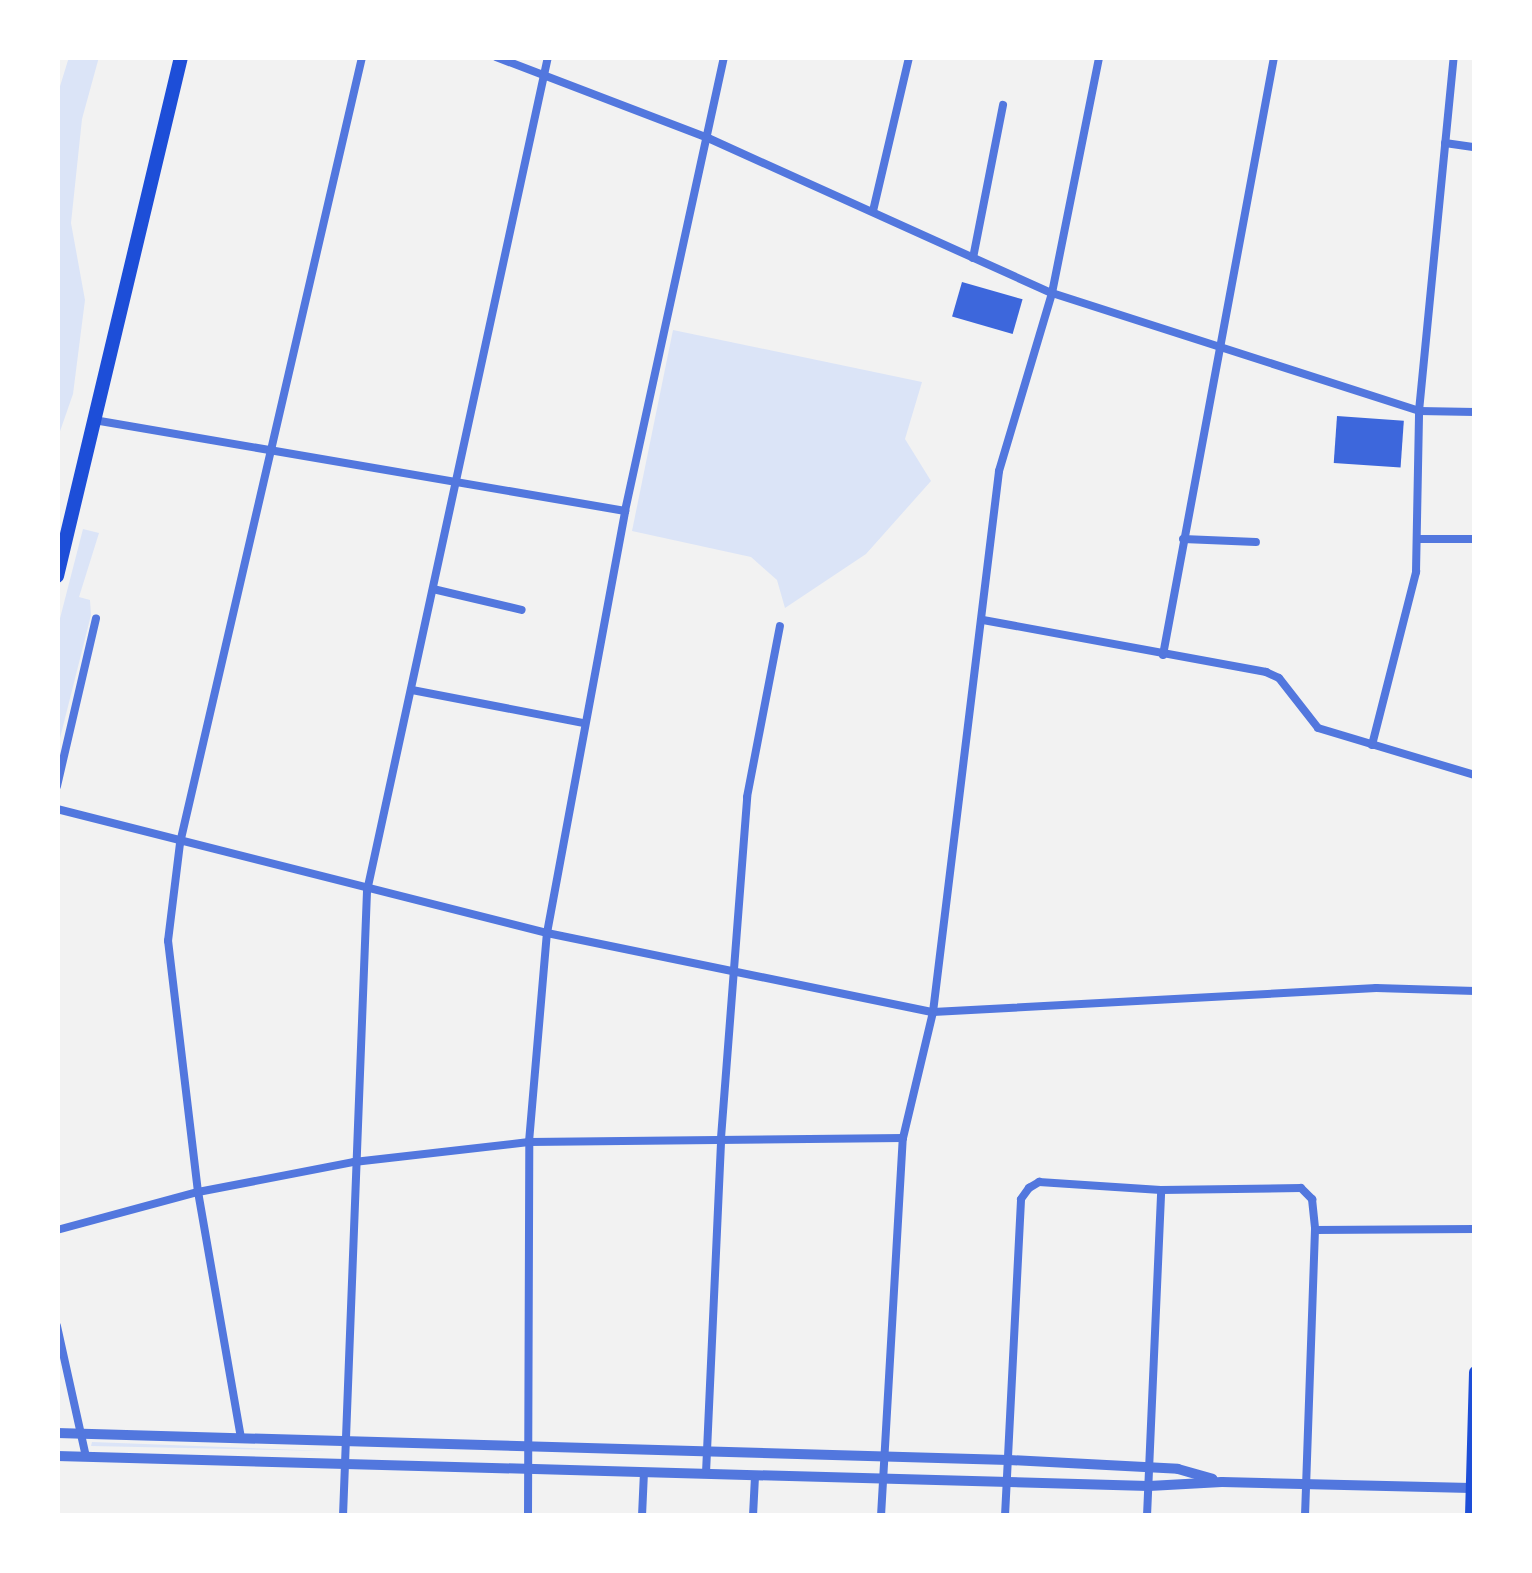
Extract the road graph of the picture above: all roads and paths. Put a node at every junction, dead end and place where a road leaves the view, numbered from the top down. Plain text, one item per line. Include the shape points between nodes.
1 (181, 57) edge
2 (362, 57) edge
3 (496, 57) edge
4 (548, 57) edge
5 (724, 57) edge
6 (909, 57) edge
7 (1099, 57) edge
8 (1274, 57) edge
9 (1454, 57) edge
10 (543, 76) junction
11 (1003, 105) dead end
12 (708, 138) junction
13 (1445, 143) junction
14 (1475, 147) edge
15 (873, 212) junction
16 (973, 258) junction
17 (1052, 293) junction
18 (1216, 347) junction
19 (1419, 411) junction
20 (1475, 412) edge
21 (93, 420) junction
22 (273, 453) junction
23 (456, 482) junction
24 (625, 511) junction
25 (1183, 539) junction
26 (1420, 539) junction
27 (1475, 539) edge
28 (1256, 542) dead end
29 (57, 576) edge
30 (433, 590) junction
31 (522, 610) dead end
32 (96, 618) dead end
33 (983, 620) junction
34 (780, 626) dead end
35 (1163, 655) junction
36 (412, 690) junction
37 (584, 723) junction
38 (1372, 745) junction
39 (1475, 775) edge
40 (57, 786) edge
41 (57, 809) edge
42 (180, 844) junction
43 (367, 891) junction
44 (547, 933) junction
45 (733, 974) junction
46 (1475, 991) edge
47 (933, 1012) junction
48 (721, 1138) junction
49 (904, 1138) junction
50 (529, 1142) junction
51 (354, 1162) junction
52 (1161, 1190) junction
53 (198, 1192) junction
54 (57, 1229) edge
55 (1475, 1229) edge
56 (1315, 1230) junction
57 (57, 1326) edge
58 (60, 1355) edge
59 (1475, 1372) edge
60 (57, 1433) edge
61 (82, 1434) junction
62 (241, 1439) junction
63 (345, 1443) junction
64 (531, 1448) junction
65 (707, 1452) junction
66 (57, 1456) edge
67 (86, 1457) junction
68 (884, 1458) junction
69 (1009, 1460) junction
70 (345, 1464) junction
71 (530, 1468) junction
72 (1150, 1468) junction
73 (644, 1472) junction
74 (706, 1475) junction
75 (755, 1477) junction
76 (882, 1479) junction
77 (1007, 1482) junction
78 (1222, 1482) junction
79 (1306, 1484) junction
80 (1149, 1486) junction
81 (1473, 1488) edge
82 (343, 1516) edge
83 (528, 1516) edge
84 (641, 1516) edge
85 (753, 1516) edge
86 (881, 1516) edge
87 (1005, 1516) edge
88 (1147, 1516) edge
89 (1305, 1516) edge
90 (1471, 1516) edge

1 - 21 main road
2 - 22 street
3 - 10 street
4 - 10 street
5 - 12 street
6 - 15 street
7 - 17 street
8 - 18 street
9 - 13 street
10 - 12 street
10 - 23 street
11 - 16 street
12 - 15 street
12 - 24 street
13 - 14 street
13 - 19 street
15 - 16 street
16 - 17 street
17 - 18 street
17 - 33 street via 999,471
18 - 19 street
18 - 25 street
19 - 20 street
19 - 26 street
21 - 22 street
21 - 29 main road
22 - 23 street
22 - 42 street
23 - 24 street
23 - 30 street
24 - 37 street
25 - 28 street
25 - 35 street
26 - 27 street
26 - 38 street
30 - 31 street
30 - 36 street
32 - 40 street
33 - 35 street
33 - 47 street
34 - 45 street via 747,797
35 - 38 street via 1274,675 1309,722
36 - 37 street
36 - 43 street
37 - 44 street
38 - 39 street
41 - 42 street
42 - 43 street
42 - 53 street via 169,941
43 - 44 street
43 - 51 street
44 - 45 street
44 - 50 street
45 - 47 street
45 - 48 street
46 - 47 street via 1353,989
47 - 49 street
48 - 49 street
48 - 50 street
48 - 65 street
49 - 68 street
50 - 51 street
50 - 64 street
51 - 53 street
51 - 63 street
52 - 56 street via 1300,1188 1312,1199
52 - 69 street via 1039,1182 1022,1199
52 - 72 street
53 - 54 street
53 - 62 street
55 - 56 street
56 - 79 street
57 - 58 street
58 - 61 street
59 - 81 main road
60 - 61 street
61 - 62 street
61 - 67 street
62 - 63 street
63 - 64 street
63 - 70 street
64 - 65 street
64 - 71 street
65 - 68 street
65 - 74 street
66 - 67 street
67 - 70 street
68 - 69 street
68 - 76 street
69 - 72 street
69 - 77 street
70 - 71 street
70 - 82 street
71 - 73 street
71 - 83 street
72 - 78 street
72 - 80 street
73 - 74 street
73 - 84 street
74 - 75 street
75 - 76 street
75 - 85 street
76 - 77 street
76 - 86 street
77 - 80 street
77 - 87 street
78 - 79 street
78 - 80 street
79 - 81 street
79 - 89 street
80 - 88 street
81 - 90 main road

